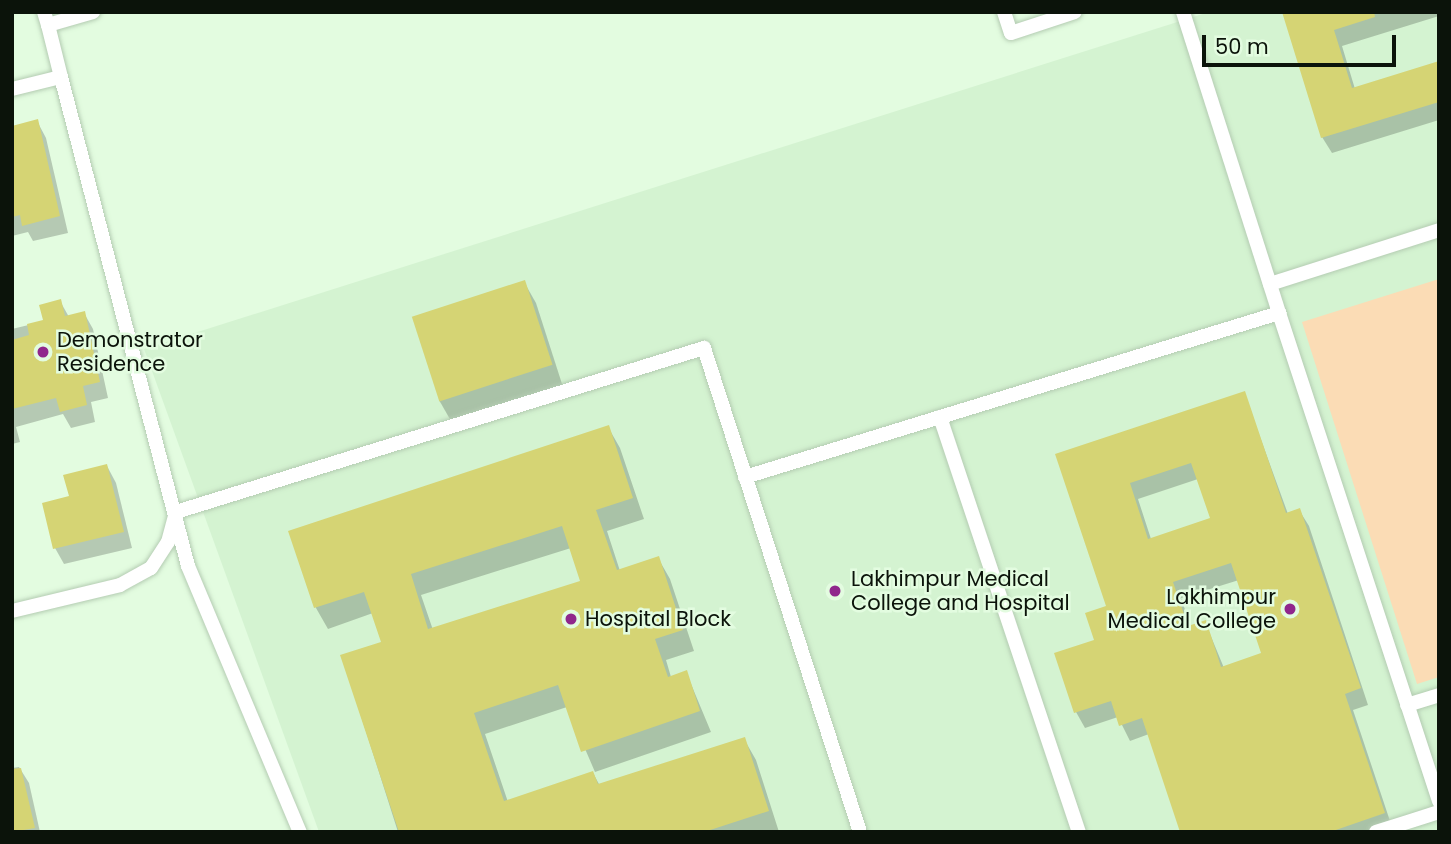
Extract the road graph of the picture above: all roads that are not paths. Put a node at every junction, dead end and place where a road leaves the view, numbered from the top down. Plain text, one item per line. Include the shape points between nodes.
1 (93, 12) edge
2 (1004, 12) edge
3 (1074, 12) edge
4 (1183, 12) edge
5 (46, 18) edge
6 (61, 77) junction
7 (12, 89) edge
8 (1439, 230) edge
9 (1270, 284) junction
10 (1279, 313) junction
11 (940, 417) junction
12 (745, 477) junction
13 (176, 512) junction
14 (12, 611) edge
15 (1439, 695) edge
16 (1408, 705) junction
17 (1439, 801) edge
18 (1439, 812) edge
19 (300, 832) edge
20 (860, 832) edge
21 (1079, 832) edge
22 (1376, 832) edge

1 - 5 lane
2 - 3 lane via 1011,33
4 - 9 lane
5 - 6 lane
6 - 7 lane
6 - 13 lane via 135,376
8 - 9 lane
9 - 10 lane
10 - 11 lane
10 - 16 lane
11 - 12 lane
11 - 21 lane
12 - 13 lane via 704,348
12 - 20 lane
13 - 14 lane via 168,542 151,568 120,585
13 - 19 lane via 188,566
15 - 16 lane
16 - 17 lane
18 - 22 lane

